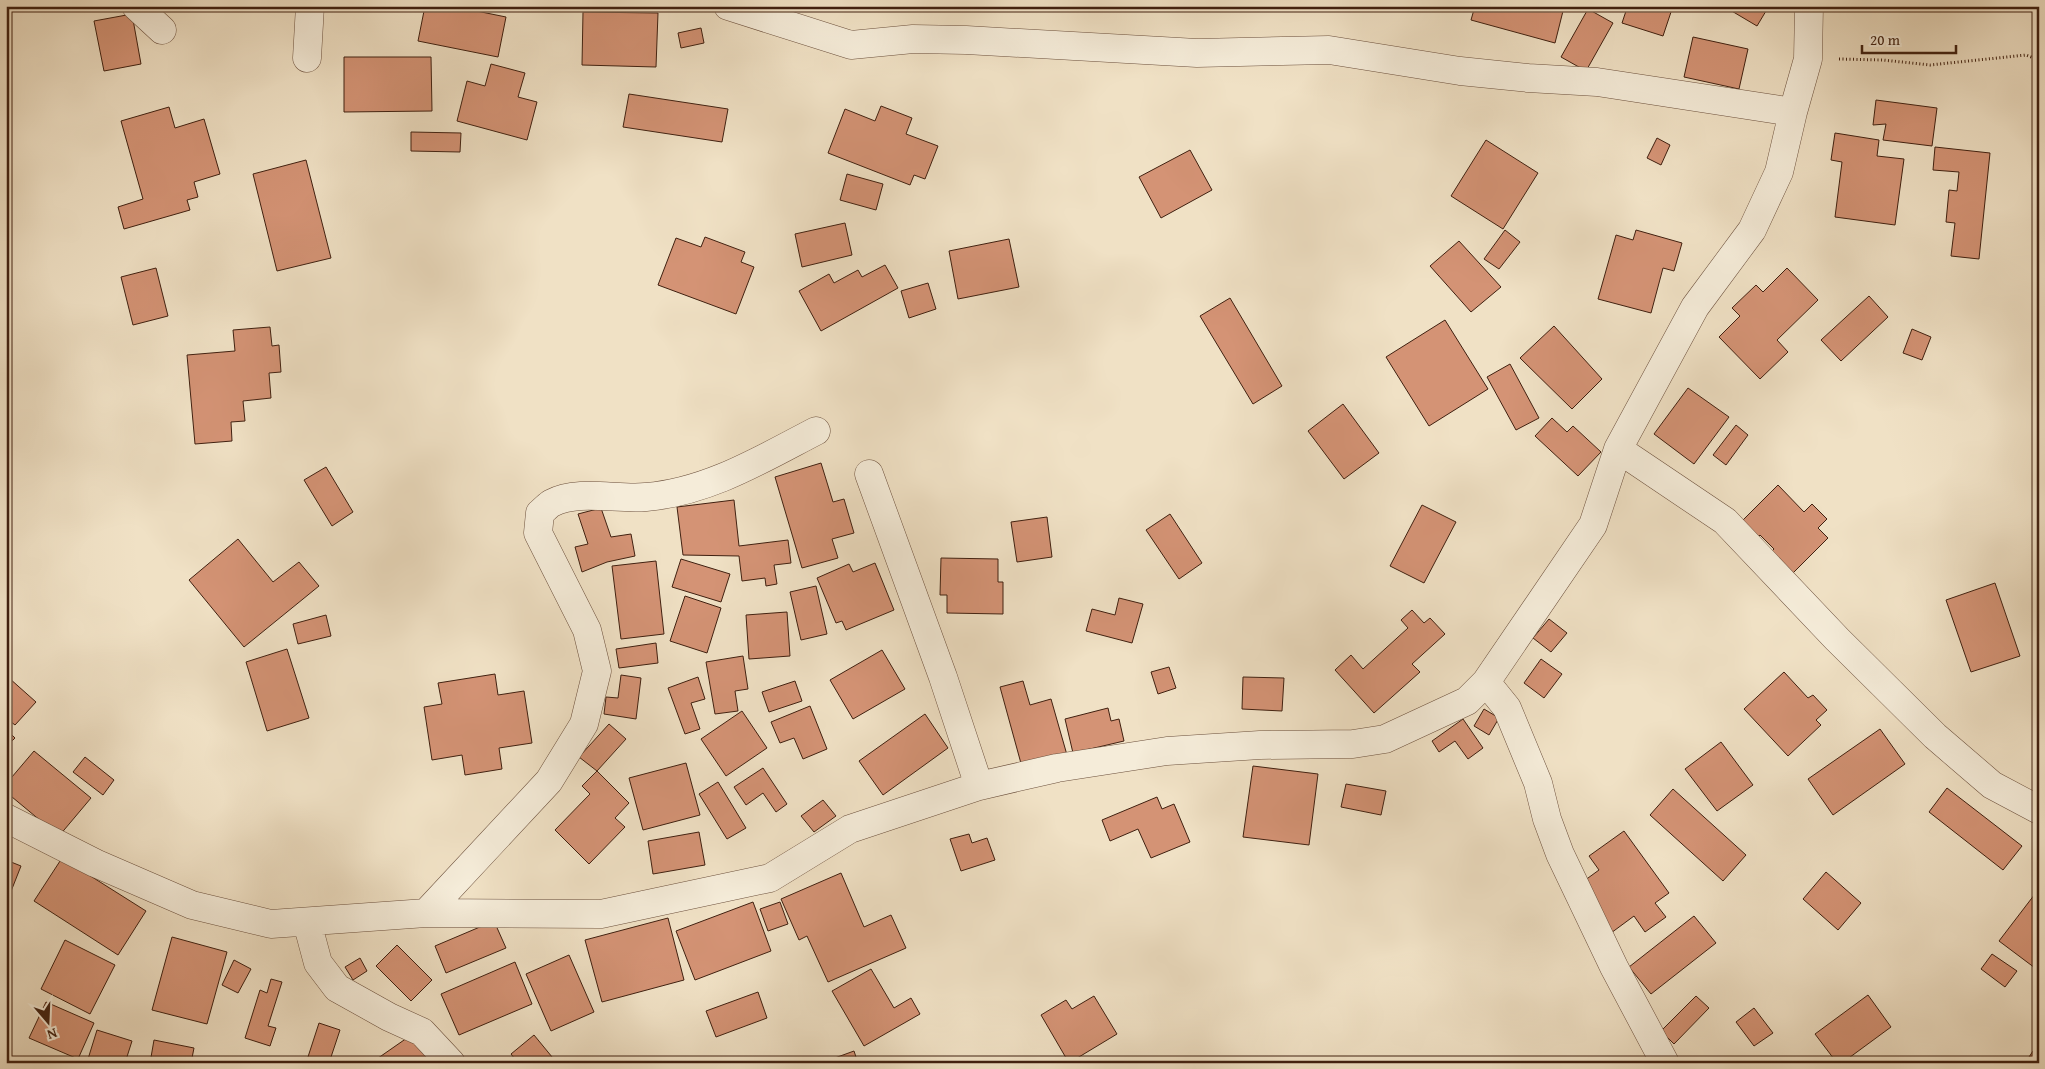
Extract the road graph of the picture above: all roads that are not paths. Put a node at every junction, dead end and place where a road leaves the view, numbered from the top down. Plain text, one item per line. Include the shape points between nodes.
1 (136, 6) edge
2 (310, 6) edge
3 (728, 6) edge
4 (1809, 6) edge
5 (162, 30) dead end
6 (307, 58) dead end
7 (1793, 112) junction
8 (816, 431) dead end
9 (1618, 449) junction
10 (870, 474) dead end
11 (1486, 682) junction
12 (979, 786) junction
13 (2039, 810) edge
14 (6, 818) edge
15 (426, 913) junction
16 (307, 922) junction
17 (451, 1063) edge
18 (1665, 1063) edge

1 - 5 street
2 - 6 street
3 - 7 street via 851,45 966,40 1197,53 1329,50 1460,71 1597,82
4 - 7 street via 1808,59
7 - 9 street via 1779,172 1752,230 1695,307
8 - 15 street via 736,472 692,490 646,498 580,496 552,503 540,513 538,533 587,630 597,671 584,724 548,781
9 - 11 street via 1593,525
9 - 13 street via 1725,521 1837,640 1935,736 1992,785
10 - 12 street
11 - 12 street via 1467,700 1385,739 1353,744 1167,751 1057,768
11 - 18 street via 1507,708 1538,783 1560,854
12 - 15 street via 850,829 770,878 601,914
14 - 16 street via 95,864 192,905 271,924
15 - 16 street
16 - 17 street via 318,963 337,988 422,1032

